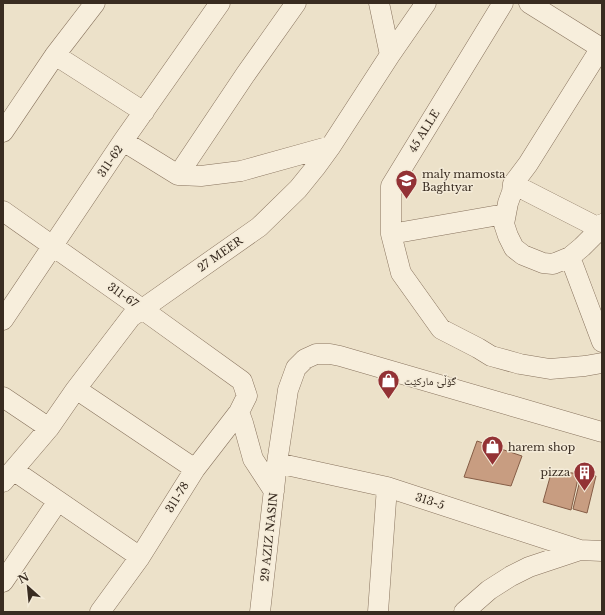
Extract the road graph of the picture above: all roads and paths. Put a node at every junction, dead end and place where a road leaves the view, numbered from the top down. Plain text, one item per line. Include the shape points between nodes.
1 (94, 3) edge
2 (220, 3) edge
3 (296, 3) edge
4 (379, 3) edge
5 (426, 3) edge
6 (503, 3) edge
7 (529, 3) edge
8 (602, 47) edge
9 (56, 55) junction
10 (390, 55) junction
11 (144, 112) junction
12 (3, 132) edge
13 (123, 141) junction
14 (331, 146) junction
15 (178, 175) junction
16 (513, 184) junction
17 (3, 211) edge
18 (505, 214) junction
19 (601, 226) edge
20 (391, 234) junction
21 (53, 246) junction
22 (570, 257) junction
23 (142, 309) junction
24 (3, 320) edge
25 (602, 342) edge
26 (602, 363) edge
27 (242, 382) joint
28 (76, 389) junction
29 (3, 397) edge
30 (239, 412) junction
31 (599, 426) edge
32 (49, 428) junction
33 (277, 463) junction
34 (195, 468) junction
35 (8, 476) edge
36 (386, 488) junction
37 (274, 490) junction
38 (58, 501) junction
39 (580, 550) junction
40 (602, 551) edge
41 (140, 557) junction
42 (3, 582) edge
43 (100, 612) edge
44 (260, 612) edge
45 (378, 612) edge
46 (464, 612) edge

1 - 9 street
2 - 11 street, 311-62
3 - 15 street
4 - 10 street
5 - 10 street
6 - 20 street, 45 ALLE via 391,186
7 - 8 street
8 - 16 street
9 - 11 street
9 - 12 street
10 - 14 street, 27 MEER
11 - 13 street, 311-62
13 - 15 street
13 - 21 street, 311-62
14 - 15 street via 240,171 201,176
14 - 23 street, 27 MEER via 298,189 259,227
16 - 18 street
16 - 19 street
17 - 21 street, 311-67
18 - 20 street
18 - 22 street via 504,224 508,236 514,248 523,255 552,264
19 - 22 street
20 - 26 street, 45 ALLE via 401,273 441,329 491,356 520,364 550,369
21 - 23 street, 311-67
21 - 24 street, 311-62
22 - 25 street
23 - 27 street, 311-67
23 - 28 street, 27 MEER via 131,317
27 - 30 street, 311-78 via 247,396
28 - 32 street, 27 MEER
28 - 34 street
29 - 32 street
30 - 34 street, 311-78
30 - 37 street via 253,459
31 - 33 street, 29 AZIZ NASIN via 340,356 316,354 305,359 296,368 288,390
32 - 35 street, 27 MEER
33 - 36 street, 313-5
33 - 37 street, 29 AZIZ NASIN
34 - 41 street, 311-78
35 - 38 street
36 - 39 street, 313-5
36 - 45 street
37 - 44 street, 29 AZIZ NASIN
38 - 41 street
38 - 42 street
39 - 40 street
39 - 46 street via 529,567 511,576 489,590
41 - 43 street, 311-78

